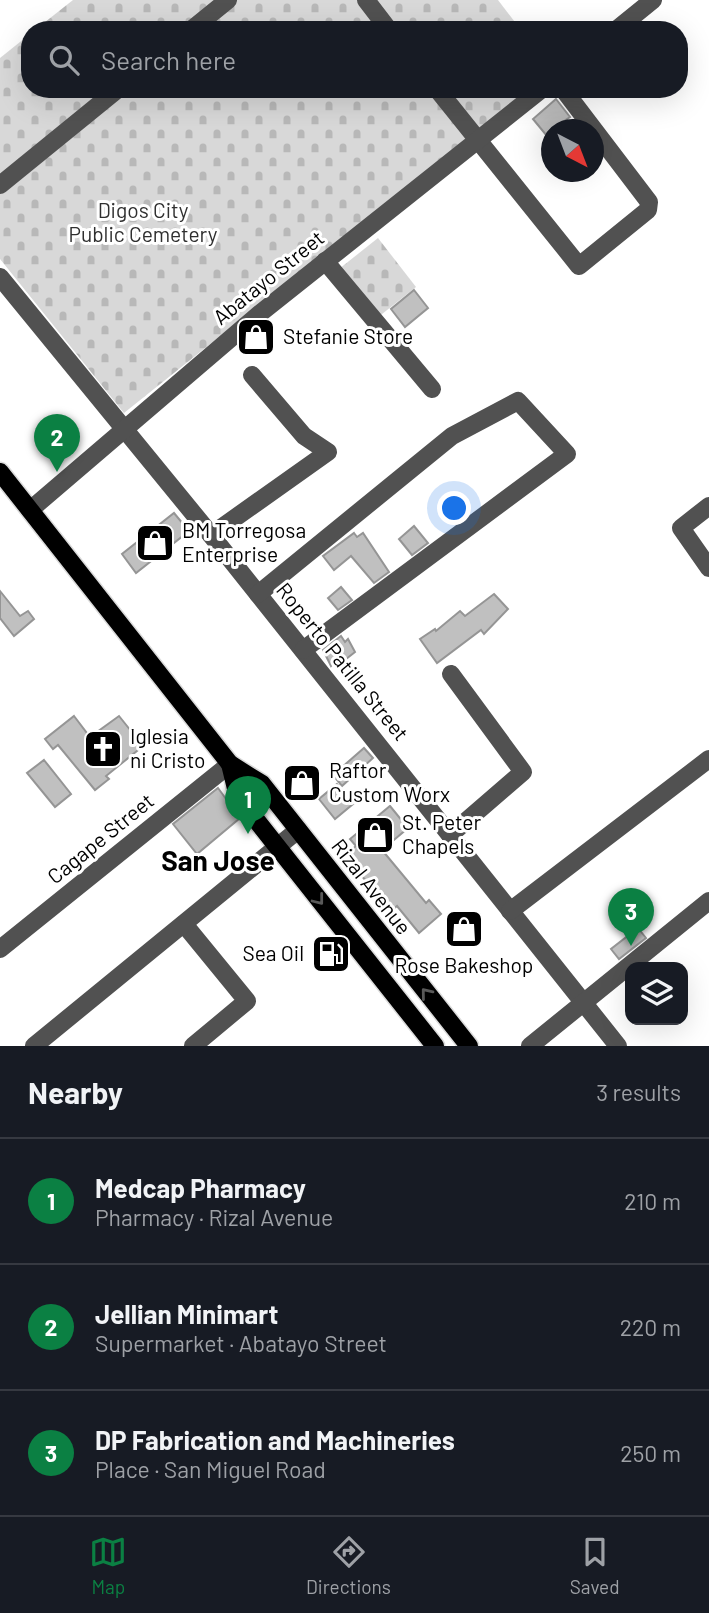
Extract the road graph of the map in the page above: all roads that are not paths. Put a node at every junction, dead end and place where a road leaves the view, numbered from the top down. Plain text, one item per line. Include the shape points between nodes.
1 (228, 0) edge
2 (366, 0) edge
3 (653, 0) edge
4 (202, 21) edge
5 (382, 21) edge
6 (627, 21) edge
7 (107, 98) edge
8 (444, 98) edge
9 (530, 98) edge
10 (570, 98) edge
11 (477, 141) junction
12 (0, 185) edge
13 (326, 261) junction
14 (0, 277) edge
15 (252, 375) dead end
16 (432, 389) dead end
17 (124, 429) junction
18 (3, 483) edge
19 (709, 506) edge
20 (30, 510) junction
21 (211, 535) junction
22 (709, 568) edge
23 (258, 594) junction
24 (303, 650) junction
25 (451, 674) dead end
26 (709, 759) edge
27 (230, 764) junction
28 (298, 830) junction
29 (450, 835) junction
30 (277, 846) junction
31 (709, 901) edge
32 (510, 911) junction
33 (184, 924) junction
34 (0, 949) edge
35 (583, 1003) junction
36 (34, 1046) edge
37 (193, 1046) edge
38 (435, 1046) edge
39 (469, 1046) edge
40 (530, 1046) edge
41 (618, 1046) edge

1 - 4 street
2 - 5 street
3 - 6 street
7 - 12 street
8 - 11 street
9 - 11 street, Abatayo Street
10 - 11 street via 649,202 648,210 579,266
11 - 13 street, Abatayo Street
13 - 16 street
13 - 17 street, Abatayo Street
14 - 17 street, Roperto Patilla Street
15 - 21 street via 304,436 328,452
17 - 20 street, Abatayo Street
17 - 21 street, Roperto Patilla Street
18 - 20 main road, Rizal Avenue
19 - 22 street via 681,528
20 - 27 main road, Rizal Avenue
21 - 23 street, Roperto Patilla Street
23 - 24 street, Roperto Patilla Street
23 - 24 street via 452,436 518,401 567,454
24 - 29 street, Roperto Patilla Street
25 - 29 street via 523,772
26 - 32 street
27 - 28 main road, Rizal Avenue via 262,784
27 - 30 main road, Rizal Avenue via 238,797
27 - 34 street, Cagape Street
28 - 30 street
39 -> 28 main road, Rizal Avenue
29 - 32 street, Roperto Patilla Street
30 - 33 street
30 -> 38 main road, Rizal Avenue
31 - 35 street
32 - 35 street, Roperto Patilla Street
33 - 36 street
33 - 37 street via 247,1001
35 - 40 street
35 - 41 street, Roperto Patilla Street

